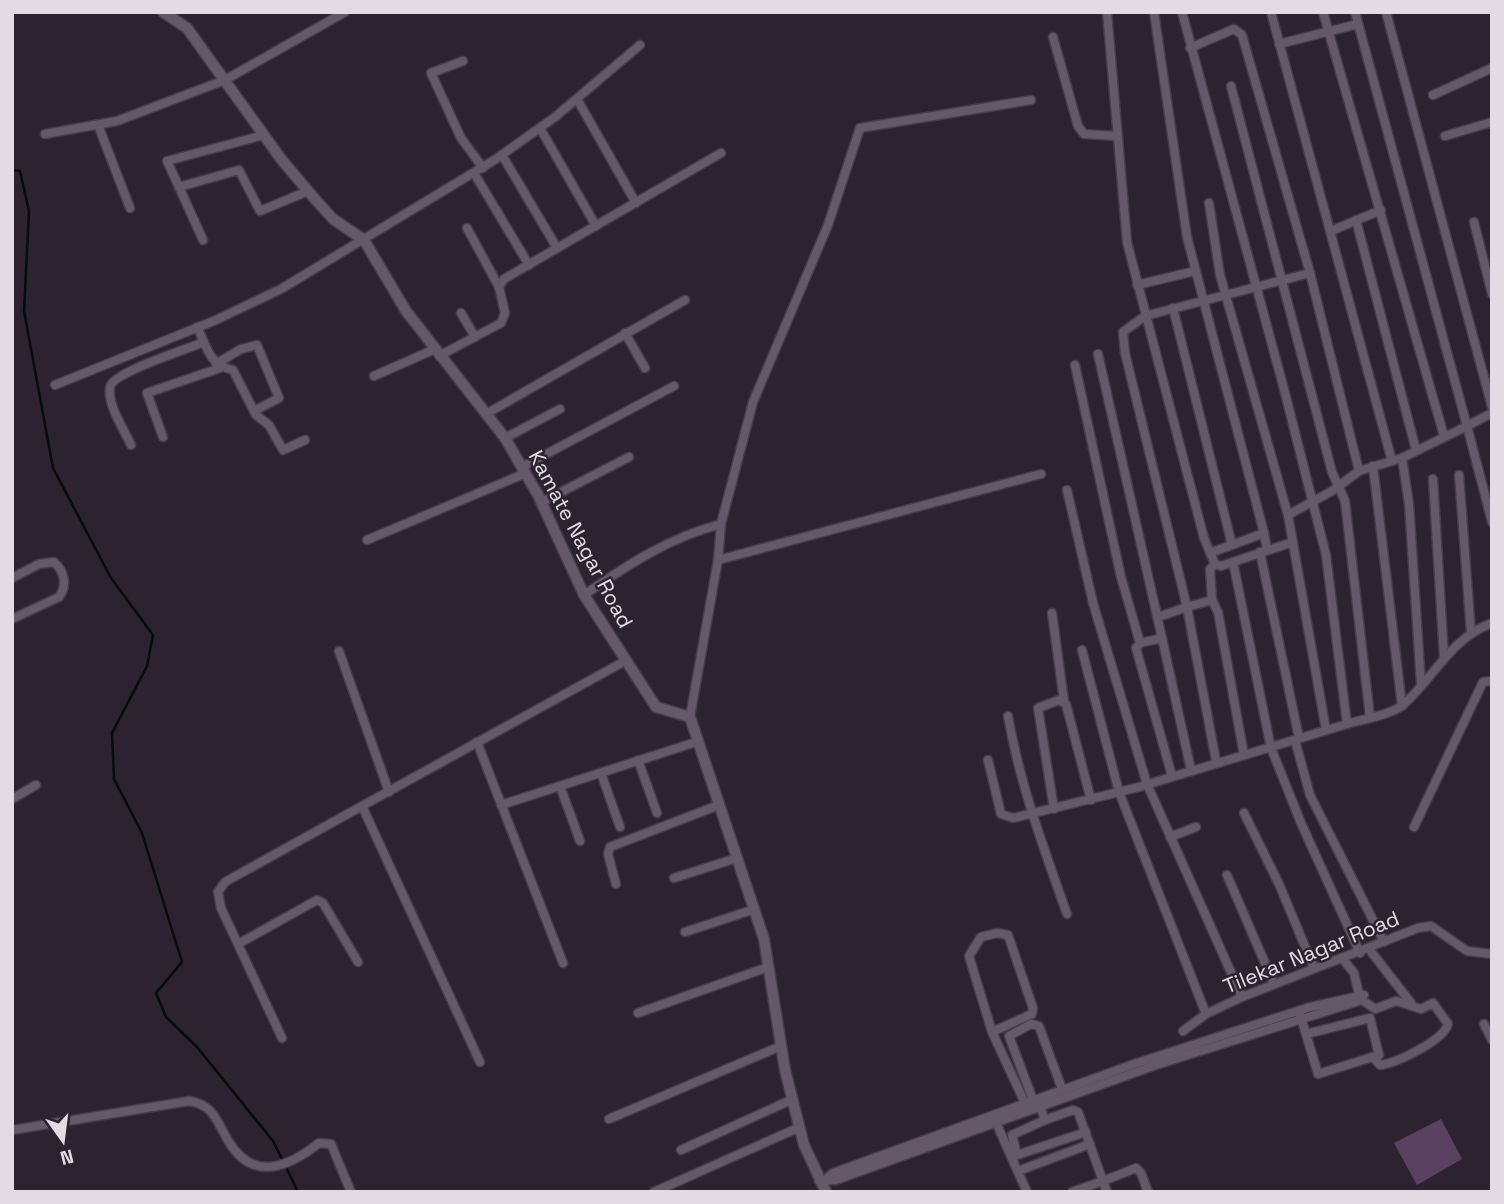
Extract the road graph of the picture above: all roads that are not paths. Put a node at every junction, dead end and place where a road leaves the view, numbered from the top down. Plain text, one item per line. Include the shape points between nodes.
1 (163, 12) edge
2 (345, 12) edge
3 (1107, 12) edge
4 (1154, 12) edge
5 (1194, 12) edge
6 (1270, 12) edge
7 (1323, 12) edge
8 (1355, 12) edge
9 (1386, 12) edge
10 (1183, 15) edge
11 (1358, 24) junction
12 (1329, 31) junction
13 (1053, 37) dead end
14 (1279, 44) junction
15 (640, 45) dead end
16 (1190, 48) junction
17 (463, 61) dead end
18 (1492, 68) edge
19 (225, 80) junction
20 (1231, 86) dead end
21 (1433, 95) dead end
22 (577, 99) junction
23 (1031, 100) dead end
24 (1492, 122) edge
25 (98, 125) junction
26 (540, 128) junction
27 (45, 134) dead end
28 (264, 135) junction
29 (1116, 136) junction
30 (1446, 136) dead end
31 (721, 153) dead end
32 (502, 155) junction
33 (483, 168) junction
34 (474, 173) junction
35 (179, 187) junction
36 (308, 191) junction
37 (636, 203) junction
38 (1209, 203) dead end
39 (130, 208) dead end
40 (1381, 210) junction
41 (1356, 220) junction
42 (1475, 222) dead end
43 (596, 226) junction
44 (467, 228) dead end
45 (1331, 231) junction
46 (203, 240) dead end
47 (364, 240) junction
48 (557, 248) junction
49 (528, 265) junction
50 (1195, 271) junction
51 (1310, 273) junction
52 (1281, 279) junction
53 (1137, 285) junction
54 (1256, 285) junction
55 (499, 287) junction
56 (1226, 293) junction
57 (1492, 294) edge
58 (1202, 299) junction
59 (685, 300) dead end
60 (1173, 308) junction
61 (461, 313) dead end
62 (1145, 316) junction
63 (197, 327) junction
64 (625, 333) junction
65 (475, 337) junction
66 (204, 342) junction
67 (437, 352) junction
68 (1098, 354) dead end
69 (1075, 365) dead end
70 (218, 366) junction
71 (645, 368) dead end
72 (374, 376) dead end
73 (55, 385) dead end
74 (674, 386) dead end
75 (1492, 407) edge
76 (560, 409) dead end
77 (254, 411) junction
78 (1492, 413) edge
79 (486, 414) junction
80 (1467, 426) junction
81 (1444, 436) junction
82 (163, 437) dead end
83 (505, 438) junction
84 (305, 440) dead end
85 (131, 445) dead end
86 (1416, 450) junction
87 (629, 457) dead end
88 (1402, 458) junction
89 (1392, 461) junction
90 (1373, 466) junction
91 (524, 470) junction
92 (1359, 471) junction
93 (1041, 474) dead end
94 (1459, 475) dead end
95 (1433, 480) dead end
96 (1339, 485) junction
97 (1067, 490) dead end
98 (542, 502) junction
99 (1312, 503) junction
100 (1288, 515) junction
101 (1492, 522) edge
102 (721, 524) junction
103 (1264, 533) junction
104 (367, 540) dead end
105 (1293, 542) junction
106 (1231, 545) junction
107 (1263, 551) junction
108 (1210, 553) junction
109 (718, 560) junction
110 (1234, 562) junction
111 (1215, 564) junction
112 (12, 578) edge
113 (584, 595) junction
114 (1212, 600) junction
115 (1187, 607) junction
116 (1052, 613) dead end
117 (1158, 617) junction
118 (12, 619) edge
119 (1492, 623) edge
120 (1471, 633) junction
121 (1162, 638) junction
122 (1140, 643) junction
123 (1082, 650) dead end
124 (339, 652) dead end
125 (1444, 657) junction
126 (625, 661) junction
127 (1492, 681) edge
128 (1421, 684) junction
129 (1064, 701) junction
130 (1402, 706) junction
131 (1009, 716) dead end
132 (690, 717) junction
133 (1370, 717) junction
134 (1347, 724) junction
135 (1326, 730) junction
136 (1297, 739) junction
137 (696, 741) junction
138 (477, 742) junction
139 (1272, 748) junction
140 (1244, 755) junction
141 (638, 760) junction
142 (988, 760) dead end
143 (1216, 761) junction
144 (1191, 770) junction
145 (601, 773) junction
146 (1172, 776) junction
147 (1147, 784) junction
148 (36, 785) dead end
149 (561, 786) junction
150 (389, 792) junction
151 (1119, 792) junction
152 (12, 799) edge
153 (1090, 800) junction
154 (501, 805) junction
155 (719, 805) junction
156 (362, 806) junction
157 (1054, 809) junction
158 (657, 813) dead end
159 (1244, 813) dead end
160 (1031, 814) junction
161 (620, 827) dead end
162 (1196, 827) dead end
163 (1414, 827) dead end
164 (1170, 837) junction
165 (580, 841) dead end
166 (737, 858) junction
167 (1227, 876) dead end
168 (674, 878) dead end
169 (616, 884) dead end
170 (755, 909) junction
171 (1067, 914) dead end
172 (685, 932) dead end
173 (1384, 942) junction
174 (238, 944) junction
175 (1364, 951) junction
176 (1492, 954) edge
177 (1342, 958) junction
178 (358, 962) dead end
179 (563, 963) dead end
180 (768, 967) junction
181 (1314, 968) junction
182 (1274, 984) junction
183 (1242, 997) junction
184 (1361, 997) junction
185 (1411, 1003) dead end
186 (638, 1013) dead end
187 (1206, 1014) junction
188 (1300, 1014) junction
189 (1484, 1024) dead end
190 (1183, 1031) dead end
191 (992, 1032) junction
192 (1306, 1034) junction
193 (282, 1038) dead end
194 (1492, 1040) edge
195 (781, 1046) junction
196 (1373, 1057) junction
197 (480, 1062) dead end
198 (1062, 1089) junction
199 (793, 1099) junction
200 (1033, 1103) junction
201 (995, 1118) junction
202 (609, 1119) dead end
203 (1045, 1120) junction
204 (800, 1127) junction
205 (12, 1130) edge
206 (1086, 1132) junction
207 (1090, 1144) junction
208 (681, 1150) dead end
209 (1018, 1171) junction
210 (822, 1180) junction
211 (1103, 1181) junction
212 (351, 1192) edge
213 (654, 1192) edge
214 (826, 1192) edge
215 (1027, 1192) edge
216 (1072, 1192) edge
217 (1107, 1192) edge
218 (1148, 1192) edge

1 - 19 street, Kamate Nagar Road via 187,28
2 - 19 street
3 - 29 street
4 - 50 street via 1175,169
5 - 10 street
6 - 14 street
7 - 12 street
8 - 11 street
9 - 75 street
10 - 16 street
11 - 12 street
11 - 80 street
12 - 14 street
12 - 40 street
13 - 29 street via 1078,126 1084,134
14 - 45 street
15 - 22 street
16 - 51 street via 1234,29 1242,35
16 - 54 street
17 - 33 street via 431,73 461,138
18 - 21 street
19 - 25 street
19 - 28 street, Kamate Nagar Road
20 - 52 street
22 - 26 street
22 - 37 street
23 - 102 street via 860,128 828,225 753,402
24 - 30 street
25 - 27 street
25 - 39 street
26 - 32 street
26 - 43 street
28 - 35 street via 167,161
28 - 36 street, Kamate Nagar Road
29 - 53 street
31 - 37 street
32 - 33 street
32 - 48 street
33 - 34 street
34 - 47 street
34 - 49 street
35 - 36 street via 239,170 260,211
35 - 46 street
36 - 47 street, Kamate Nagar Road via 333,219
37 - 43 street
38 - 56 street
40 - 41 street
40 - 81 street
41 - 45 street
41 - 86 street
42 - 57 street
43 - 48 street
44 - 55 street
45 - 89 street
47 - 63 street via 281,289
47 - 67 street, Kamate Nagar Road
48 - 49 street
49 - 55 street via 503,279
50 - 53 street
50 - 58 street
51 - 52 street
51 - 92 street
52 - 54 street
52 - 96 street
53 - 62 street
54 - 56 street
54 - 99 street
55 - 65 street via 503,320
56 - 58 street
56 - 100 street
58 - 60 street
58 - 103 street
59 - 64 street
60 - 62 street
60 - 106 street
61 - 65 street
62 - 108 street
62 - 115 street via 1128,326 1123,341
63 - 66 street
63 - 73 street
64 - 71 street
64 - 79 street
65 - 67 street
66 - 70 street
66 - 85 street via 113,381 112,402
67 - 72 street
67 - 79 street, Kamate Nagar Road
68 - 117 street
69 - 122 street via 1118,566
70 - 77 street via 233,370
70 - 77 street via 241,349 257,345 278,398
70 - 82 street via 148,393
74 - 91 street
76 - 83 street
77 - 84 street via 269,425 283,450
78 - 80 street
79 - 83 street, Kamate Nagar Road
80 - 81 street
80 - 101 street
81 - 86 street
83 - 91 street, Kamate Nagar Road
86 - 88 street
87 - 98 street
88 - 89 street
88 - 128 street
89 - 90 street
90 - 92 street
90 - 130 street
91 - 98 street, Kamate Nagar Road
91 - 104 street
92 - 96 street
93 - 109 street
94 - 120 street
95 - 125 street
96 - 99 street
96 - 133 street via 1345,501
97 - 147 street via 1104,643
98 - 113 street, Kamate Nagar Road
99 - 100 street
99 - 134 street via 1331,583
100 - 105 street
102 - 109 street
102 - 113 street via 668,541
103 - 106 street
103 - 107 street
105 - 107 street
105 - 135 street
106 - 108 street
107 - 110 street
107 - 136 street
108 - 111 street
109 - 132 street
110 - 111 street
110 - 139 street
111 - 114 street via 1210,569
112 - 118 street via 54,562 64,583 59,597
113 - 126 street, Kamate Nagar Road
114 - 115 street
114 - 140 street
115 - 117 street
115 - 143 street
116 - 129 street
117 - 121 street
119 - 120 street
120 - 125 street
121 - 122 street
121 - 144 street
122 - 146 street via 1136,648
123 - 151 street
124 - 150 street
125 - 128 street
126 - 132 street, Kamate Nagar Road via 656,707
126 - 138 street
127 - 163 street via 1483,682
128 - 130 street
129 - 153 street
129 - 157 street via 1038,708
130 - 133 street
131 - 160 street
132 - 137 street
133 - 134 street
134 - 135 street
135 - 136 street
136 - 139 street
136 - 173 street via 1310,795
137 - 141 street
137 - 155 street
138 - 150 street
138 - 154 street
139 - 140 street
139 - 175 street via 1300,823
140 - 143 street
141 - 145 street
141 - 158 street
142 - 160 street via 1000,814 1007,819
143 - 144 street
144 - 146 street
145 - 149 street
145 - 161 street
146 - 147 street
147 - 151 street
147 - 164 street
148 - 152 street
149 - 154 street
149 - 165 street
150 - 156 street
151 - 153 street
151 - 187 street
153 - 157 street
154 - 179 street
155 - 166 street
155 - 169 street via 610,847
156 - 174 street via 222,886 219,899
156 - 197 street
157 - 160 street
159 - 181 street
160 - 171 street
162 - 164 street
164 - 183 street
166 - 168 street
166 - 170 street
167 - 182 street
170 - 172 street
170 - 180 street
173 - 175 street, Tilekar Nagar Road
173 - 176 street, Tilekar Nagar Road via 1430,926 1467,951
174 - 178 street via 317,900
174 - 193 street
175 - 177 street, Tilekar Nagar Road
175 - 185 street
177 - 181 street, Tilekar Nagar Road
177 - 184 street via 1354,972
180 - 186 street
180 - 195 street
181 - 182 street, Tilekar Nagar Road
182 - 183 street, Tilekar Nagar Road
183 - 187 street, Tilekar Nagar Road
184 - 188 street
184 - 196 street via 1375,1009 1396,1001 1422,1009 1433,1003 1448,1024 1439,1039 1408,1057 1380,1065
187 - 190 street, Tilekar Nagar Road
188 - 192 street
188 - 198 street
188 - 200 street
189 - 194 street
191 - 191 street via 970,956 981,937 997,933 1008,935 1033,1008 1032,1013
191 - 200 street
192 - 196 street via 1318,1074
192 - 196 street via 1370,1017 1379,1055
195 - 199 street
195 - 202 street
198 - 200 street
198 - 200 street via 1038,1026 1031,1024 1009,1036
199 - 204 street
199 - 208 street
200 - 201 street
200 - 201 street
200 - 203 street
201 - 209 street
201 - 210 street
203 - 206 street via 1076,1110
203 - 206 street via 1012,1135 1017,1156
204 - 210 street
204 - 213 street
205 - 212 street via 189,1101 200,1103 216,1115 240,1156 255,1165 287,1165 319,1143 331,1144
206 - 207 street
207 - 209 street
207 - 211 street
209 - 215 street
210 - 214 street
211 - 216 street
211 - 217 street
211 - 218 street via 1136,1168

